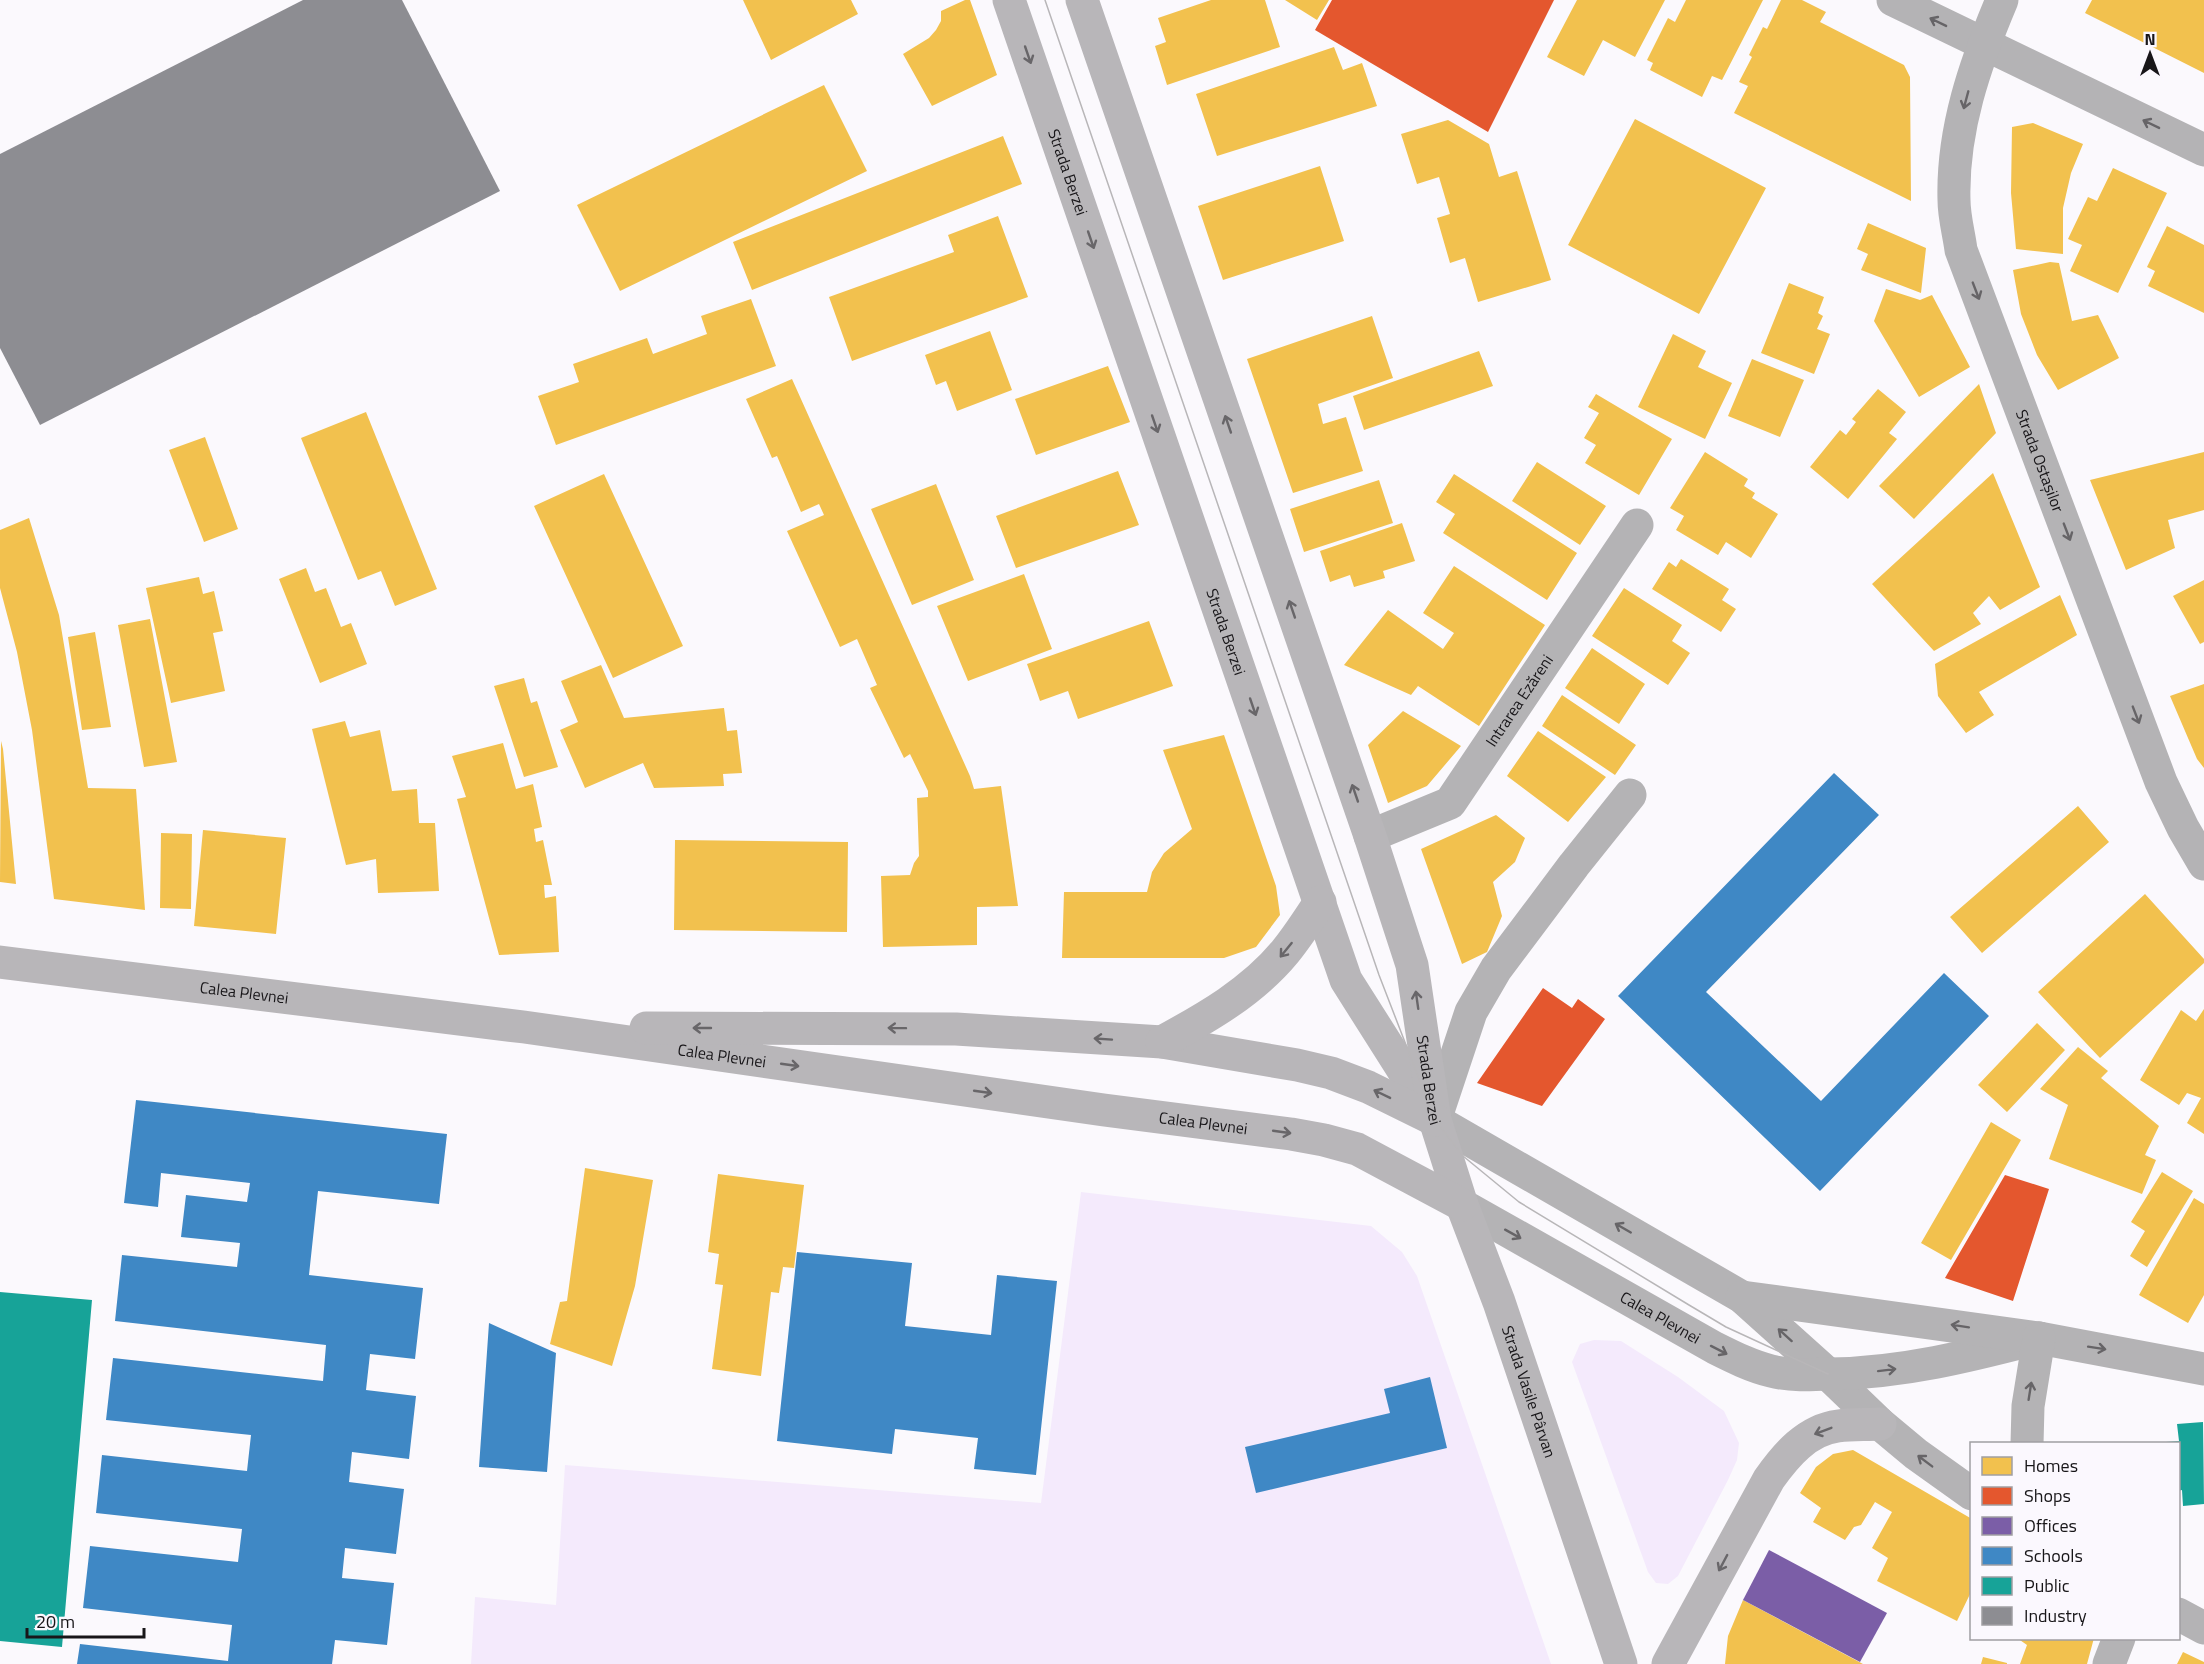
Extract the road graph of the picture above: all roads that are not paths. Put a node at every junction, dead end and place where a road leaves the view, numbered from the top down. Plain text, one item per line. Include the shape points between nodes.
1 (1009, 0) edge
2 (1082, 0) edge
3 (1893, 0) edge
4 (2002, 0) edge
5 (1983, 44) junction
6 (2204, 150) edge
7 (1637, 525) dead end
8 (1630, 795) dead end
9 (2193, 832) edge
10 (1370, 836) junction
11 (2204, 864) edge
12 (1320, 902) junction
13 (0, 962) edge
14 (524, 1027) junction
15 (1162, 1042) junction
16 (1435, 1120) junction
17 (1462, 1205) junction
18 (1742, 1297) junction
19 (2039, 1338) junction
20 (2204, 1368) edge
21 (1828, 1374) junction
22 (1880, 1424) junction
23 (2027, 1442) edge
24 (1970, 1493) edge
25 (2180, 1615) edge
26 (2204, 1628) edge
27 (2118, 1640) edge
28 (1621, 1664) edge
29 (1668, 1664) edge
30 (2109, 1664) edge

1 -> 12 main road, Strada Berzei
10 -> 2 main road, Strada Berzei
5 -> 3 street
4 - 5 street, Strada Ostașilor
6 -> 5 street
5 -> 9 street, Strada Ostașilor via 1965,104 1956,154 1954,201 1961,250 2161,782
7 - 10 street, Intrarea Ezăreni via 1450,803
8 - 16 street via 1532,919 1491,978 1471,1012
9 - 11 street, Strada Ostașilor
16 -> 10 main road, Strada Berzei via 1412,965
12 -> 15 main road via 1285,952 1251,986 1207,1018
12 - 16 main road, Strada Berzei via 1346,980
13 - 14 main road, Calea Plevnei
15 -> 14 main road, Calea Plevnei via 956,1029
14 -> 17 main road, Calea Plevnei via 1324,1140 1357,1149
16 -> 15 main road, Calea Plevnei via 1331,1073
16 - 17 main road, Strada Vasile Pârvan
18 -> 16 street, Calea Plevnei
17 -> 21 street, Calea Plevnei via 1744,1362 1797,1375
17 - 28 main road, Strada Vasile Pârvan via 1499,1302
19 -> 18 street, Calea Plevnei
21 -> 18 street, Calea Plevnei
19 -> 20 street, Calea Plevnei
21 -> 19 street via 1859,1374 1947,1361
23 -> 19 street via 2028,1406
21 - 22 street, Calea Plevnei
24 -> 22 street, Calea Plevnei
22 -> 29 main road via 1836,1426 1809,1437 1788,1454 1768,1479
25 - 26 street
27 - 30 street

